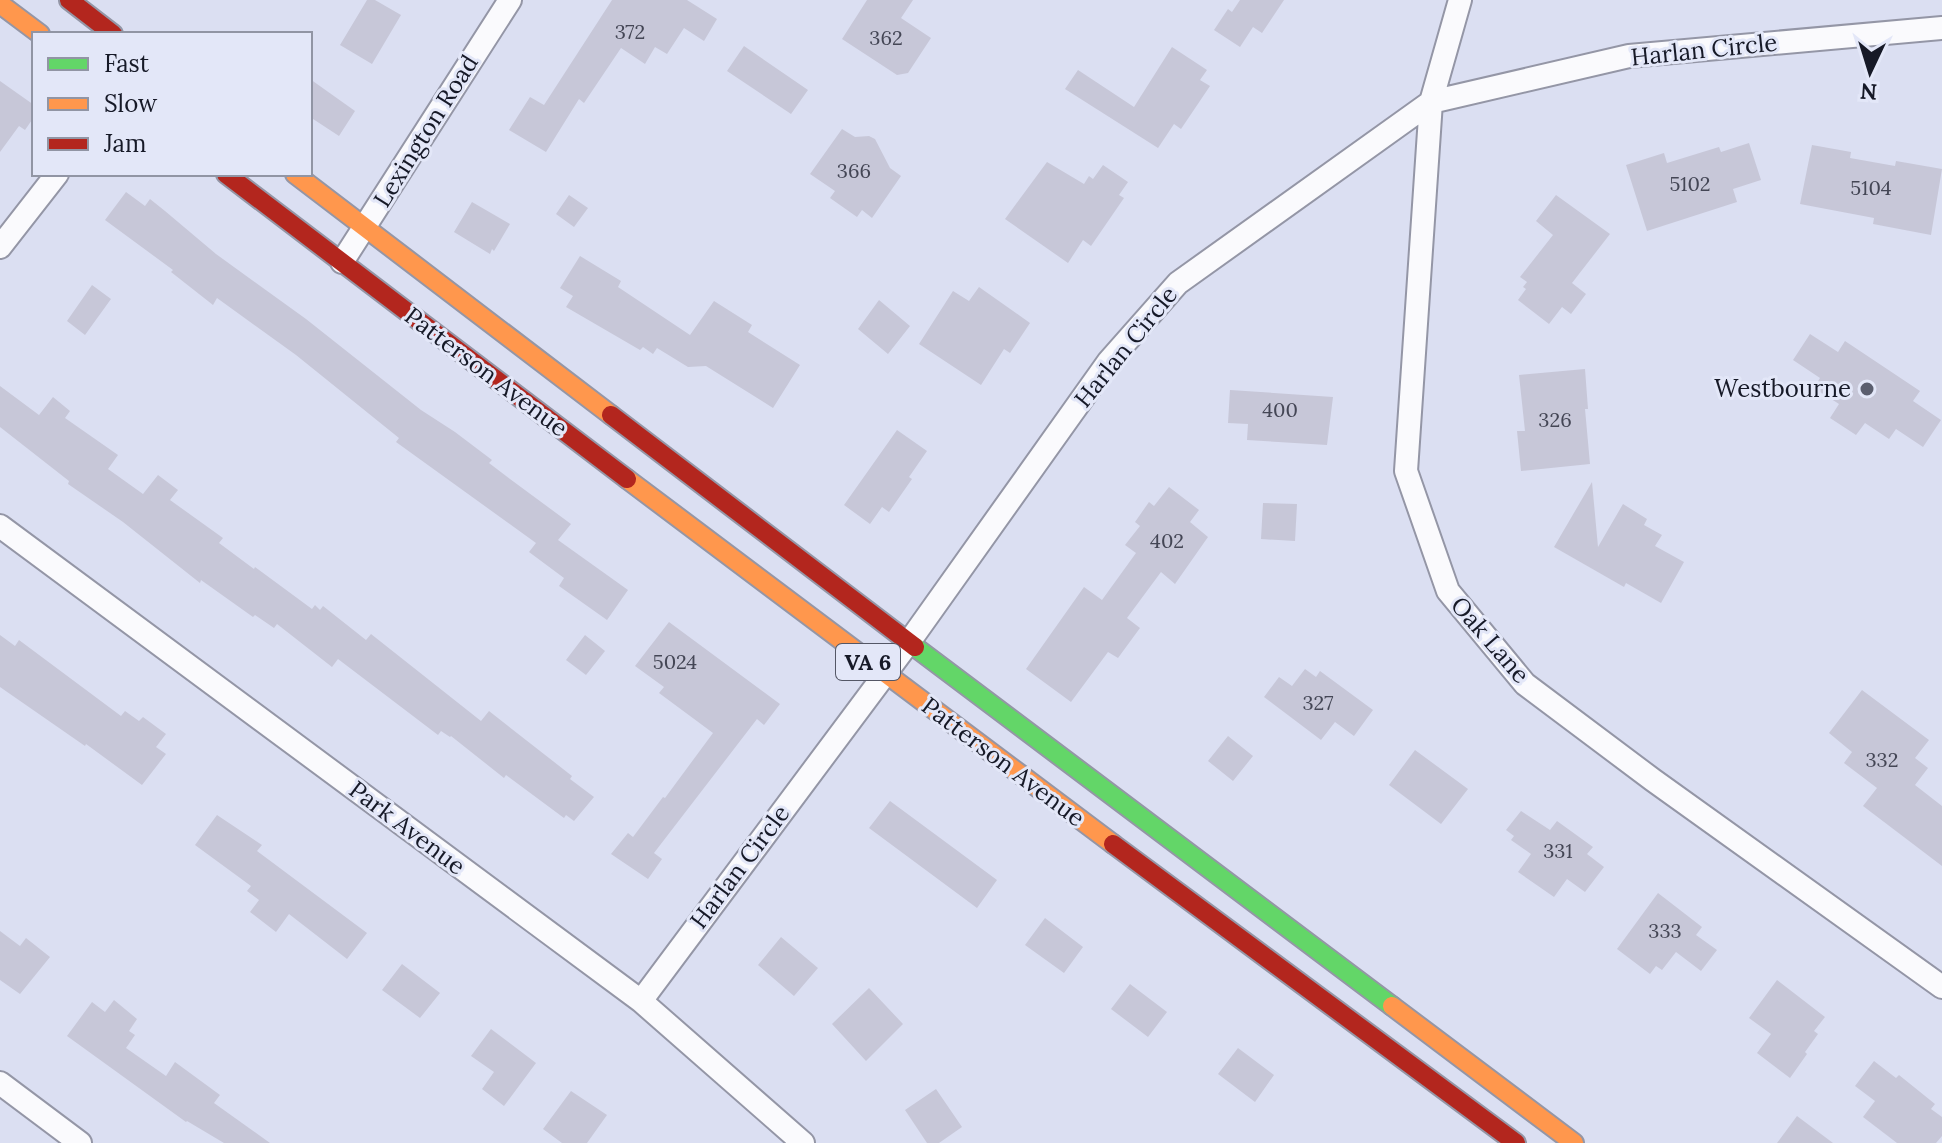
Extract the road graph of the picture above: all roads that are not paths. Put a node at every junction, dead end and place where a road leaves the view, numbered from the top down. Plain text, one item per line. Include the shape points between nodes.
1 (69, 0) edge
2 (510, 0) edge
3 (1460, 0) edge
4 (0, 4) edge
5 (1942, 28) edge
6 (37, 32) edge
7 (110, 32) edge
8 (1431, 102) junction
9 (55, 176) edge
10 (229, 176) edge
11 (298, 176) edge
12 (365, 228) junction
13 (0, 247) edge
14 (342, 262) junction
15 (0, 526) edge
16 (909, 642) junction
17 (884, 674) junction
18 (1942, 987) edge
19 (641, 1001) junction
20 (0, 1083) edge
21 (80, 1143) edge
22 (803, 1143) edge
23 (1516, 1143) edge
24 (1574, 1143) edge

1 - 7 main road
2 - 12 street, Lexington Road
3 - 8 street, Oak Lane
4 - 6 main road
5 - 8 street, Harlan Circle via 1629,56
8 - 16 street, Harlan Circle via 1178,283 1109,361
8 - 18 street, Oak Lane via 1406,471 1448,591 1525,684
9 - 13 street
10 - 14 main road, Patterson Avenue / VA 6
11 - 12 main road, Patterson Avenue / VA 6
12 - 14 street, Lexington Road
12 - 16 main road, Patterson Avenue / VA 6
14 - 17 main road, Patterson Avenue / VA 6
15 - 19 street, Park Avenue
16 - 17 street, Harlan Circle
16 - 24 main road, Patterson Avenue / VA 6
17 - 19 street, Harlan Circle
17 - 23 main road, Patterson Avenue / VA 6
19 - 22 street, Park Avenue
20 - 21 street

